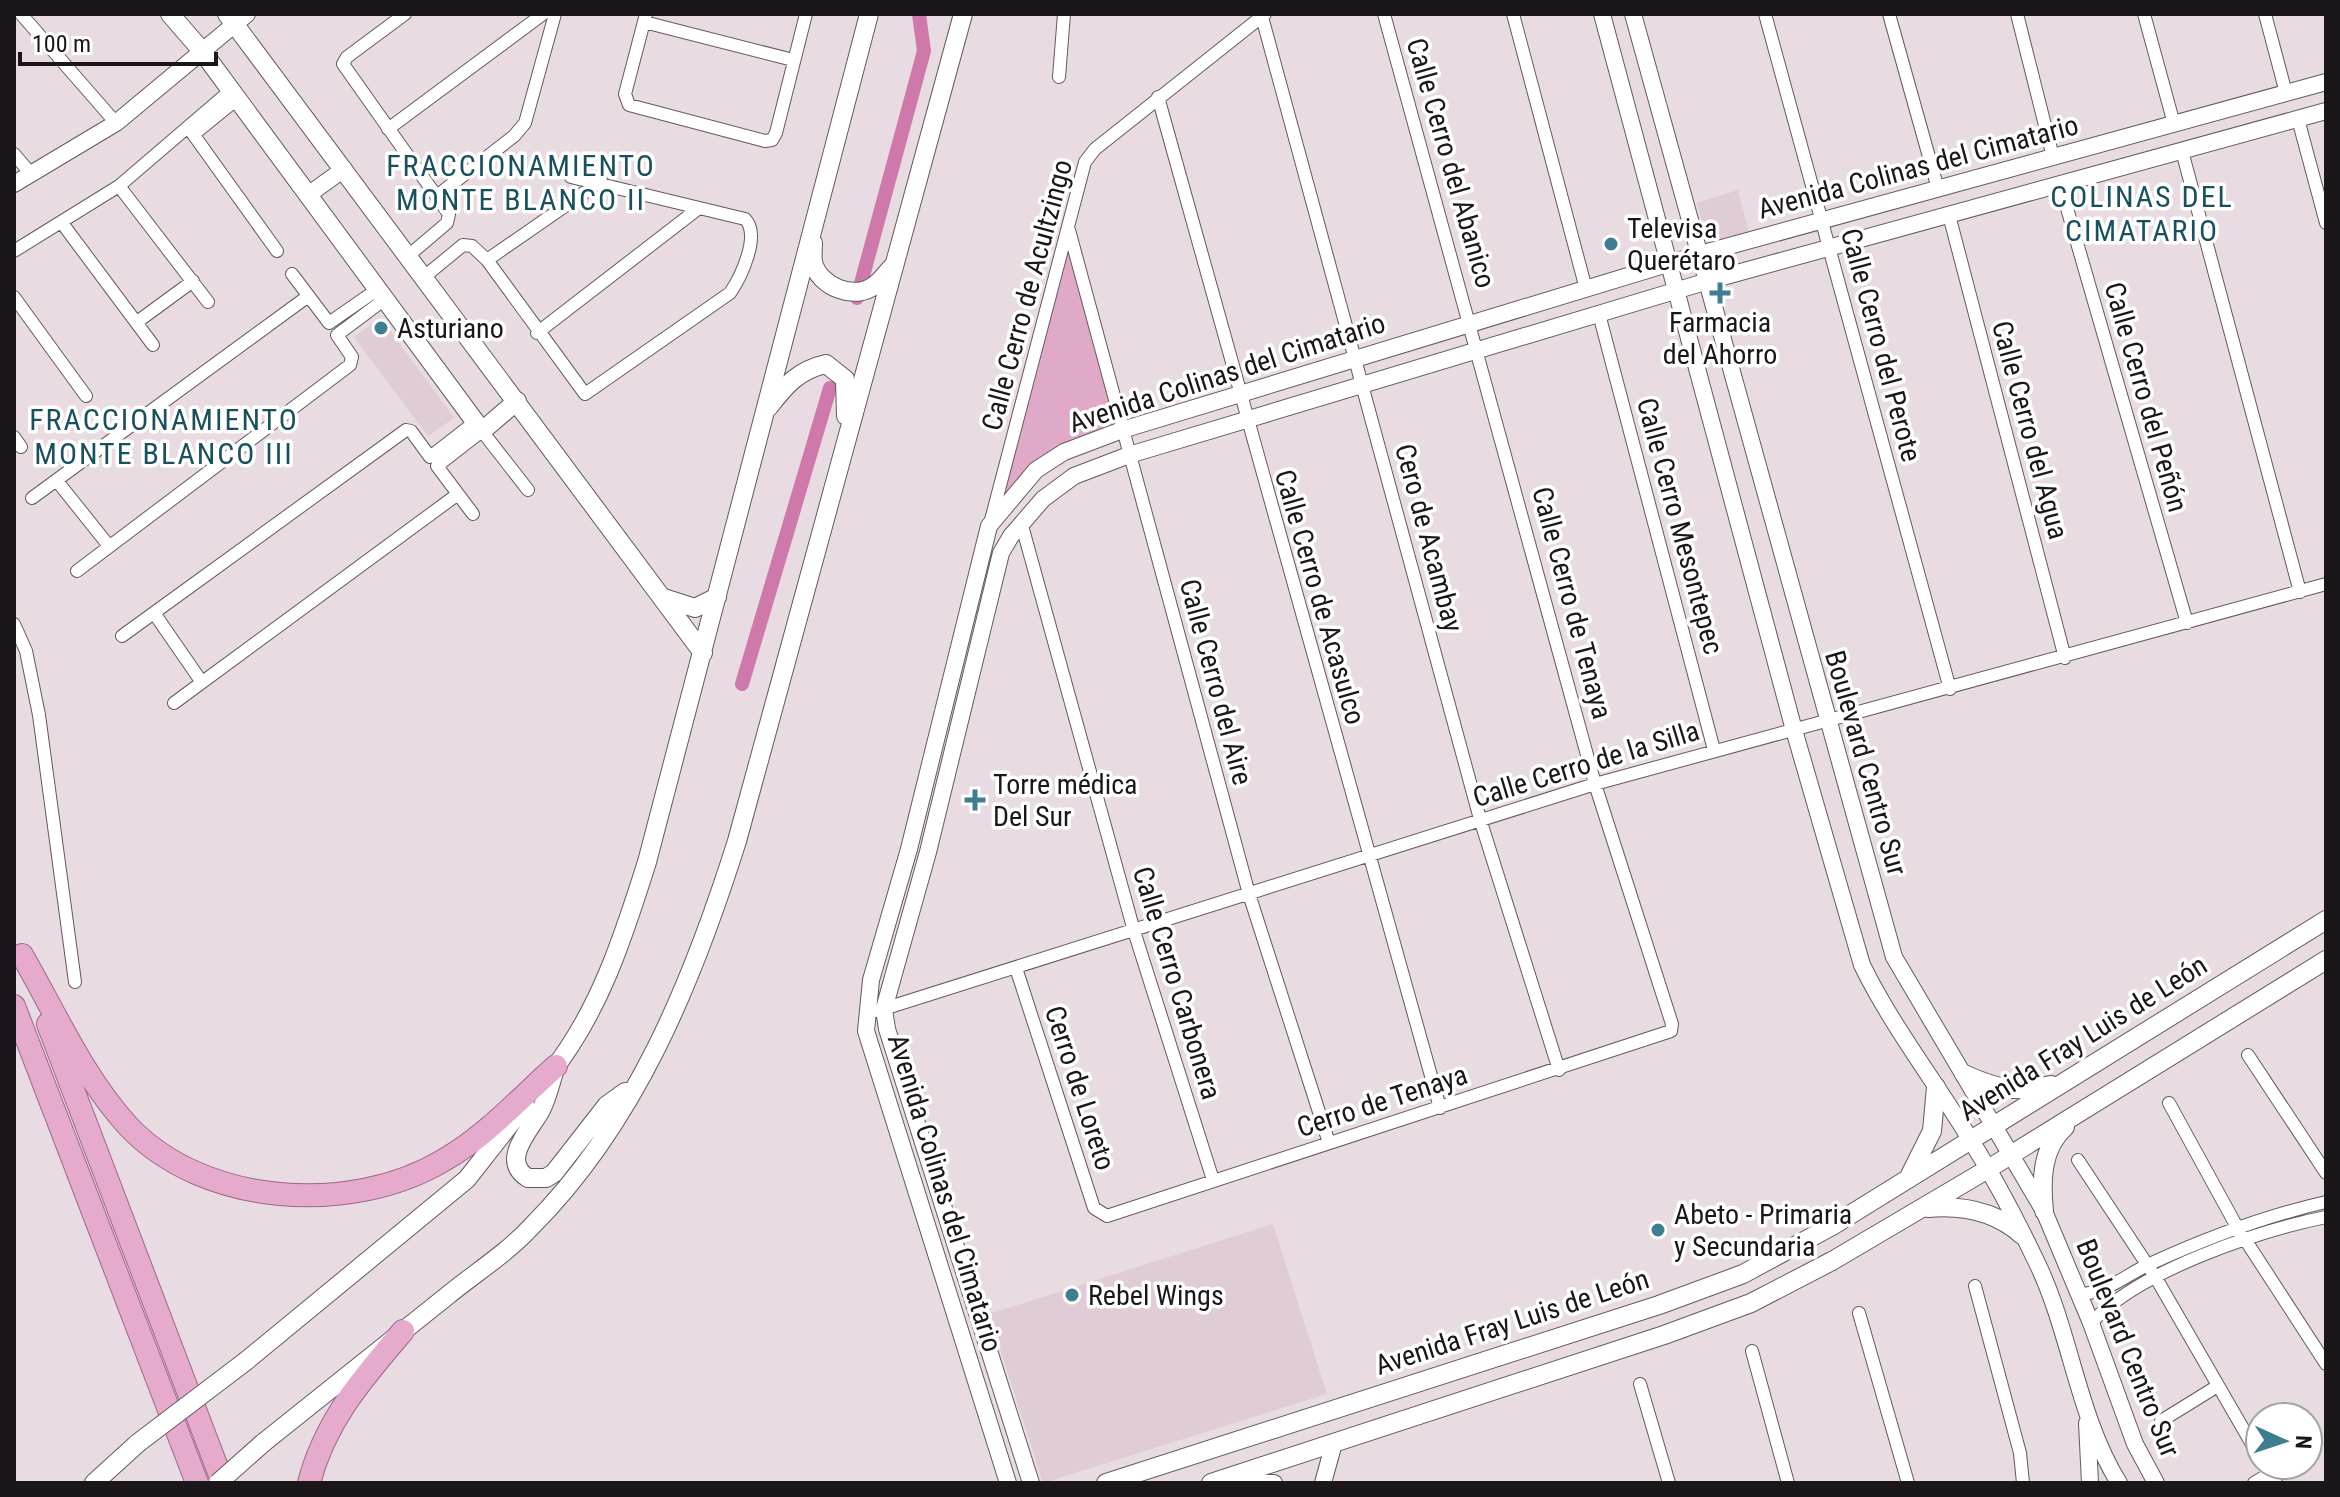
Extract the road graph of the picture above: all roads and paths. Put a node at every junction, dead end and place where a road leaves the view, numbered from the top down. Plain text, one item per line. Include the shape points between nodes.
1 (21, 14) edge
2 (170, 14) edge
3 (405, 14) edge
4 (543, 14) edge
5 (555, 14) edge
6 (806, 14) edge
7 (869, 14) edge
8 (963, 14) edge
9 (1064, 14) edge
10 (1384, 14) edge
11 (1513, 14) edge
12 (1602, 14) edge
13 (1633, 14) edge
14 (1765, 14) edge
15 (1889, 14) edge
16 (2017, 14) edge
17 (2144, 14) edge
18 (2265, 14) edge
19 (1264, 16) edge
20 (237, 17) edge
21 (645, 18) edge
22 (202, 51) junction
23 (793, 60) junction
24 (1059, 77) dead end
25 (2326, 82) edge
26 (2286, 93) junction
27 (234, 94) junction
28 (1158, 97) junction
29 (2230, 108) junction
30 (2326, 111) edge
31 (2298, 119) junction
32 (116, 123) junction
33 (2174, 124) junction
34 (388, 129) junction
35 (191, 130) junction
36 (2238, 136) junction
37 (2111, 141) junction
38 (2182, 151) junction
39 (14, 154) edge
40 (2053, 157) junction
41 (2117, 167) junction
42 (344, 169) junction
43 (1996, 173) junction
44 (32, 175) junction
45 (571, 177) dead end
46 (601, 181) junction
47 (14, 184) edge
48 (2060, 184) junction
49 (119, 186) junction
50 (1938, 189) junction
51 (308, 195) junction
52 (438, 195) junction
53 (2004, 199) junction
54 (699, 208) junction
55 (1949, 215) junction
56 (1823, 221) junction
57 (62, 223) junction
58 (2326, 223) edge
59 (813, 224) junction
60 (1069, 230) junction
61 (1830, 248) junction
62 (14, 251) edge
63 (277, 251) dead end
64 (1700, 254) junction
65 (408, 256) junction
66 (487, 260) junction
67 (894, 264) junction
68 (1669, 264) junction
69 (292, 274) dead end
70 (424, 277) junction
71 (193, 281) junction
72 (1708, 281) junction
73 (1586, 289) junction
74 (1677, 291) junction
75 (381, 294) junction
76 (14, 297) edge
77 (307, 297) junction
78 (1551, 300) junction
79 (208, 302) dead end
80 (1599, 314) junction
81 (137, 322) junction
82 (1471, 324) junction
83 (1559, 326) junction
84 (537, 333) junction
85 (153, 345) dead end
86 (1478, 350) junction
87 (1355, 359) junction
88 (1362, 384) junction
89 (1239, 395) junction
90 (86, 396) dead end
91 (517, 401) junction
92 (764, 414) junction
93 (1245, 419) junction
94 (478, 426) junction
95 (1122, 430) junction
96 (1129, 455) junction
97 (433, 461) junction
98 (841, 470) junction
99 (57, 481) junction
100 (528, 490) dead end
101 (458, 494) junction
102 (32, 498) dead end
103 (473, 514) dead end
104 (1021, 522) junction
105 (989, 526) junction
106 (109, 546) junction
107 (77, 571) dead end
108 (2326, 584) edge
109 (2300, 592) junction
110 (661, 597) junction
111 (717, 597) junction
112 (154, 613) junction
113 (2187, 623) junction
114 (14, 624) edge
115 (122, 636) dead end
116 (703, 653) junction
117 (2065, 658) junction
118 (201, 681) junction
119 (1950, 689) junction
120 (174, 703) dead end
121 (1827, 721) junction
122 (1794, 730) junction
123 (1714, 750) junction
124 (1595, 784) junction
125 (1480, 819) junction
126 (909, 849) junction
127 (928, 852) junction
128 (1367, 857) junction
129 (1249, 894) junction
130 (2326, 920) edge
131 (1134, 931) junction
132 (18, 946) edge
133 (2326, 960) edge
134 (1016, 968) junction
135 (75, 982) dead end
136 (14, 1006) edge
137 (884, 1009) junction
138 (866, 1014) junction
139 (1671, 1031) joint
140 (2248, 1055) dead end
141 (556, 1066) junction
142 (1559, 1070) junction
143 (1964, 1074) junction
144 (2069, 1079) junction
145 (635, 1084) junction
146 (1936, 1087) junction
147 (2169, 1103) dead end
148 (1440, 1108) junction
149 (2086, 1110) junction
150 (1995, 1126) junction
151 (1971, 1141) junction
152 (1329, 1143) junction
153 (2013, 1155) junction
154 (2078, 1160) dead end
155 (1988, 1169) junction
156 (2326, 1173) edge
157 (1909, 1177) junction
158 (1213, 1180) junction
159 (2326, 1202) edge
160 (1921, 1209) junction
161 (2044, 1211) junction
162 (1107, 1216) joint
163 (2326, 1217) edge
164 (2241, 1232) junction
165 (2022, 1235) junction
166 (2147, 1265) junction
167 (2156, 1278) junction
168 (1975, 1286) dead end
169 (2079, 1295) junction
170 (1859, 1313) dead end
171 (2091, 1323) junction
172 (403, 1331) junction
173 (1752, 1351) dead end
174 (2326, 1364) edge
175 (1640, 1384) dead end
176 (2216, 1387) junction
177 (2087, 1409) junction
178 (2161, 1421) dead end
179 (2244, 1432) edge
180 (1334, 1443) junction
181 (94, 1483) edge
182 (197, 1483) edge
183 (220, 1483) edge
184 (309, 1483) edge
185 (1008, 1483) edge
186 (1031, 1483) edge
187 (1106, 1483) edge
188 (1211, 1483) edge
189 (1274, 1483) edge
190 (1323, 1483) edge
191 (1669, 1483) edge
192 (1788, 1483) edge
193 (1908, 1483) edge
194 (2023, 1483) edge
195 (2090, 1483) edge
196 (2119, 1483) edge
197 (2156, 1483) edge

1 - 32 street
2 - 22 main road
3 - 34 street via 343,64
4 - 34 street
5 - 52 street via 525,123
6 - 23 street
7 - 59 main road
8 - 67 main road
9 - 24 street
10 - 82 street, Calle Cerro del Abanico
11 - 73 street
12 - 68 street, Boulevard Centro Sur
13 - 64 street, Boulevard Centro Sur
14 - 56 street, Calle Cerro del Perote
15 - 50 street
16 - 40 street
17 - 33 street
18 - 26 street
19 - 28 street, Calle Cerro de Acultzingo
19 - 87 street, Cero de Acambay
20 - 22 street
20 - 42 main road
21 - 23 street
21 - 23 street via 625,94 629,105 772,140
22 - 27 main road
22 - 32 street
25 - 26 street, Avenida Colinas del Cimatario
26 - 29 street, Avenida Colinas del Cimatario
27 - 35 street
27 - 51 main road
28 - 60 street, Calle Cerro de Acultzingo via 1085,162
28 - 89 street, Calle Cerro de Acasulco
29 - 33 street, Avenida Colinas del Cimatario
29 - 36 street
30 - 31 street, Avenida Colinas del Cimatario
31 - 36 street, Avenida Colinas del Cimatario
31 - 58 street
32 - 44 street
33 - 37 street, Avenida Colinas del Cimatario
34 - 52 street
35 - 49 street
35 - 63 street
36 - 38 street, Avenida Colinas del Cimatario
37 - 40 street, Avenida Colinas del Cimatario
37 - 41 street
38 - 41 street, Avenida Colinas del Cimatario
38 - 109 street
39 - 44 street
40 - 43 street, Avenida Colinas del Cimatario
41 - 48 street, Avenida Colinas del Cimatario
42 - 51 street
42 - 65 main road
43 - 50 street, Avenida Colinas del Cimatario
43 - 53 street
44 - 47 street
45 - 46 street
46 - 54 street
46 - 66 street
48 - 53 street, Avenida Colinas del Cimatario
48 - 113 street, Calle Cerro del Peñón
49 - 57 street
49 - 71 street
50 - 56 street, Avenida Colinas del Cimatario
51 - 75 main road
52 - 65 street via 449,214 447,223
53 - 55 street, Avenida Colinas del Cimatario
54 - 84 street
54 - 84 street via 751,225 743,269 730,293 585,394
55 - 61 street, Avenida Colinas del Cimatario
55 - 117 street, Calle Cerro del Agua
56 - 61 street, Calle Cerro del Perote
56 - 64 street, Avenida Colinas del Cimatario
57 - 62 street
57 - 81 street
59 - 67 main road via 813,262 830,286 861,292
59 - 92 main road
60 - 95 street, Calle Cerro del Aire
60 - 105 street, Calle Cerro de Acultzingo
61 - 72 street, Avenida Colinas del Cimatario
61 - 119 street, Calle Cerro del Perote
64 - 68 street, Avenida Colinas del Cimatario
64 - 72 street, Boulevard Centro Sur
65 - 70 main road
66 - 70 street via 463,245
66 - 84 street
67 - 98 main road
68 - 73 street, Avenida Colinas del Cimatario
68 - 74 street, Boulevard Centro Sur
69 - 77 street
70 - 91 main road
71 - 79 street
71 - 81 street
72 - 74 street, Avenida Colinas del Cimatario
72 - 121 street, Boulevard Centro Sur
73 - 78 street, Avenida Colinas del Cimatario
74 - 80 street, Avenida Colinas del Cimatario
74 - 122 street, Boulevard Centro Sur
75 - 77 street via 329,323
75 - 94 main road
75 - 106 street via 337,335 352,357 350,365
76 - 90 street
77 - 99 street
78 - 82 street, Avenida Colinas del Cimatario
78 - 83 street
80 - 83 street, Avenida Colinas del Cimatario
80 - 123 street, Calle Cerro Mesontepec
81 - 85 street
82 - 86 street, Calle Cerro de Tenaya
82 - 87 street, Avenida Colinas del Cimatario
83 - 86 street, Avenida Colinas del Cimatario
86 - 88 street, Avenida Colinas del Cimatario
86 - 124 street, Calle Cerro de Tenaya
87 - 88 street, Cero de Acambay
87 - 89 street, Avenida Colinas del Cimatario
88 - 93 street, Avenida Colinas del Cimatario
88 - 125 street, Cero de Acambay
89 - 93 street, Calle Cerro de Acasulco
89 - 95 street, Avenida Colinas del Cimatario
91 - 94 main road
91 - 110 main road
92 - 98 main road via 805,368 826,364 837,369 848,393
92 - 111 main road
93 - 96 street, Avenida Colinas del Cimatario
93 - 128 street, Calle Cerro de Acasulco
94 - 97 street
94 - 100 street
95 - 96 street, Calle Cerro del Aire
95 - 105 street, Avenida Colinas del Cimatario via 1064,452 1036,470
96 - 104 street, Avenida Colinas del Cimatario via 1074,476
96 - 129 street, Calle Cerro del Aire
97 - 101 street
97 - 112 street via 406,430
98 - 145 main road via 704,945 680,1004
99 - 102 street
99 - 106 street
101 - 103 street
101 - 118 street
104 - 127 street, Avenida Colinas del Cimatario via 1001,553
104 - 131 street, Calle Cerro Carbonera
105 - 126 street, Avenida Colinas del Cimatario
106 - 107 street
108 - 109 street, Calle Cerro de la Silla
109 - 113 street, Calle Cerro de la Silla
110 - 111 main road via 695,608
110 - 116 main road
111 - 116 main road
112 - 115 street
112 - 118 street
113 - 117 street, Calle Cerro de la Silla
114 - 135 street via 26,651 39,715
116 - 141 main road via 623,938 589,1016
117 - 119 street, Calle Cerro de la Silla
118 - 120 street
119 - 121 street, Calle Cerro de la Silla
121 - 122 street, Calle Cerro de la Silla
121 - 143 street, Boulevard Centro Sur via 1894,957
122 - 123 street, Calle Cerro de la Silla
122 - 146 street, Boulevard Centro Sur via 1862,965
123 - 124 street, Calle Cerro de la Silla
124 - 125 street, Calle Cerro de la Silla
124 - 139 street, Calle Cerro de Tenaya
125 - 128 street, Calle Cerro de la Silla
125 - 142 street, Cero de Acambay
126 - 127 street
126 - 138 street, Avenida Colinas del Cimatario
127 - 137 street, Avenida Colinas del Cimatario
128 - 129 street, Calle Cerro de la Silla
128 - 148 street, Calle Cerro de Acasulco
129 - 131 street, Calle Cerro de la Silla
129 - 152 street, Calle Cerro del Aire
130 - 144 main road, Avenida Fray Luis de León
131 - 134 street, Calle Cerro de la Silla
131 - 158 street, Calle Cerro Carbonera
132 - 141 highway via 92,1078 129,1127 180,1166 235,1186 342,1193 411,1176 473,1140
132 - 183 highway
133 - 149 main road, Avenida Fray Luis de León
134 - 137 street, Calle Cerro de la Silla
134 - 162 street, Cerro de Loreto via 1094,1208
136 - 182 highway
137 - 138 street, Calle Cerro de la Silla
137 - 186 street, Avenida Colinas del Cimatario
138 - 185 street, Avenida Colinas del Cimatario via 866,1031
139 - 142 street, Cerro de Tenaya
140 - 156 street
141 - 145 main road via 543,1108 517,1152 518,1167 528,1178 554,1173 607,1105
141 - 181 main road, bridge via 467,1179
142 - 148 street, Cerro de Tenaya
143 - 144 main road via 2007,1090 2031,1090
143 - 150 street, Boulevard Centro Sur
144 - 150 main road, Avenida Fray Luis de León
145 - 172 main road via 589,1156 530,1229
146 - 151 street, Boulevard Centro Sur
146 - 157 main road via 1932,1131
147 - 164 street
148 - 152 street, Cerro de Tenaya
149 - 153 main road, Avenida Fray Luis de León
149 - 161 main road via 2051,1146 2041,1184
150 - 151 main road, Avenida Fray Luis de León
150 - 153 street, Boulevard Centro Sur
151 - 155 street, Boulevard Centro Sur
151 - 157 main road, Avenida Fray Luis de León
152 - 158 street, Cerro de Tenaya
153 - 155 main road, Avenida Fray Luis de León
153 - 161 street, Boulevard Centro Sur
154 - 166 street
155 - 160 main road, Avenida Fray Luis de León
155 - 165 street, Boulevard Centro Sur
157 - 187 main road, Avenida Fray Luis de León via 1743,1274
158 - 162 street, Cerro de Tenaya
159 - 164 street
160 - 165 main road via 1976,1209
160 - 180 main road, Avenida Fray Luis de León via 1751,1303
161 - 169 street, Boulevard Centro Sur
163 - 164 street
164 - 166 street
164 - 167 street
164 - 174 street
165 - 177 street, Boulevard Centro Sur via 2058,1310
166 - 167 street
166 - 169 street via 2107,1290
167 - 171 street via 2113,1302
167 - 176 street
168 - 194 street via 2020,1453
169 - 171 street, Boulevard Centro Sur
170 - 193 street
171 - 197 street, Boulevard Centro Sur via 2135,1444
172 - 183 main road, bridge
172 - 184 highway via 347,1396 317,1449
173 - 192 street
175 - 191 street
176 - 178 street
176 - 179 street
177 - 195 street
177 - 196 street, Boulevard Centro Sur
180 - 188 main road, Avenida Fray Luis de León
180 - 190 street
188 - 189 street

